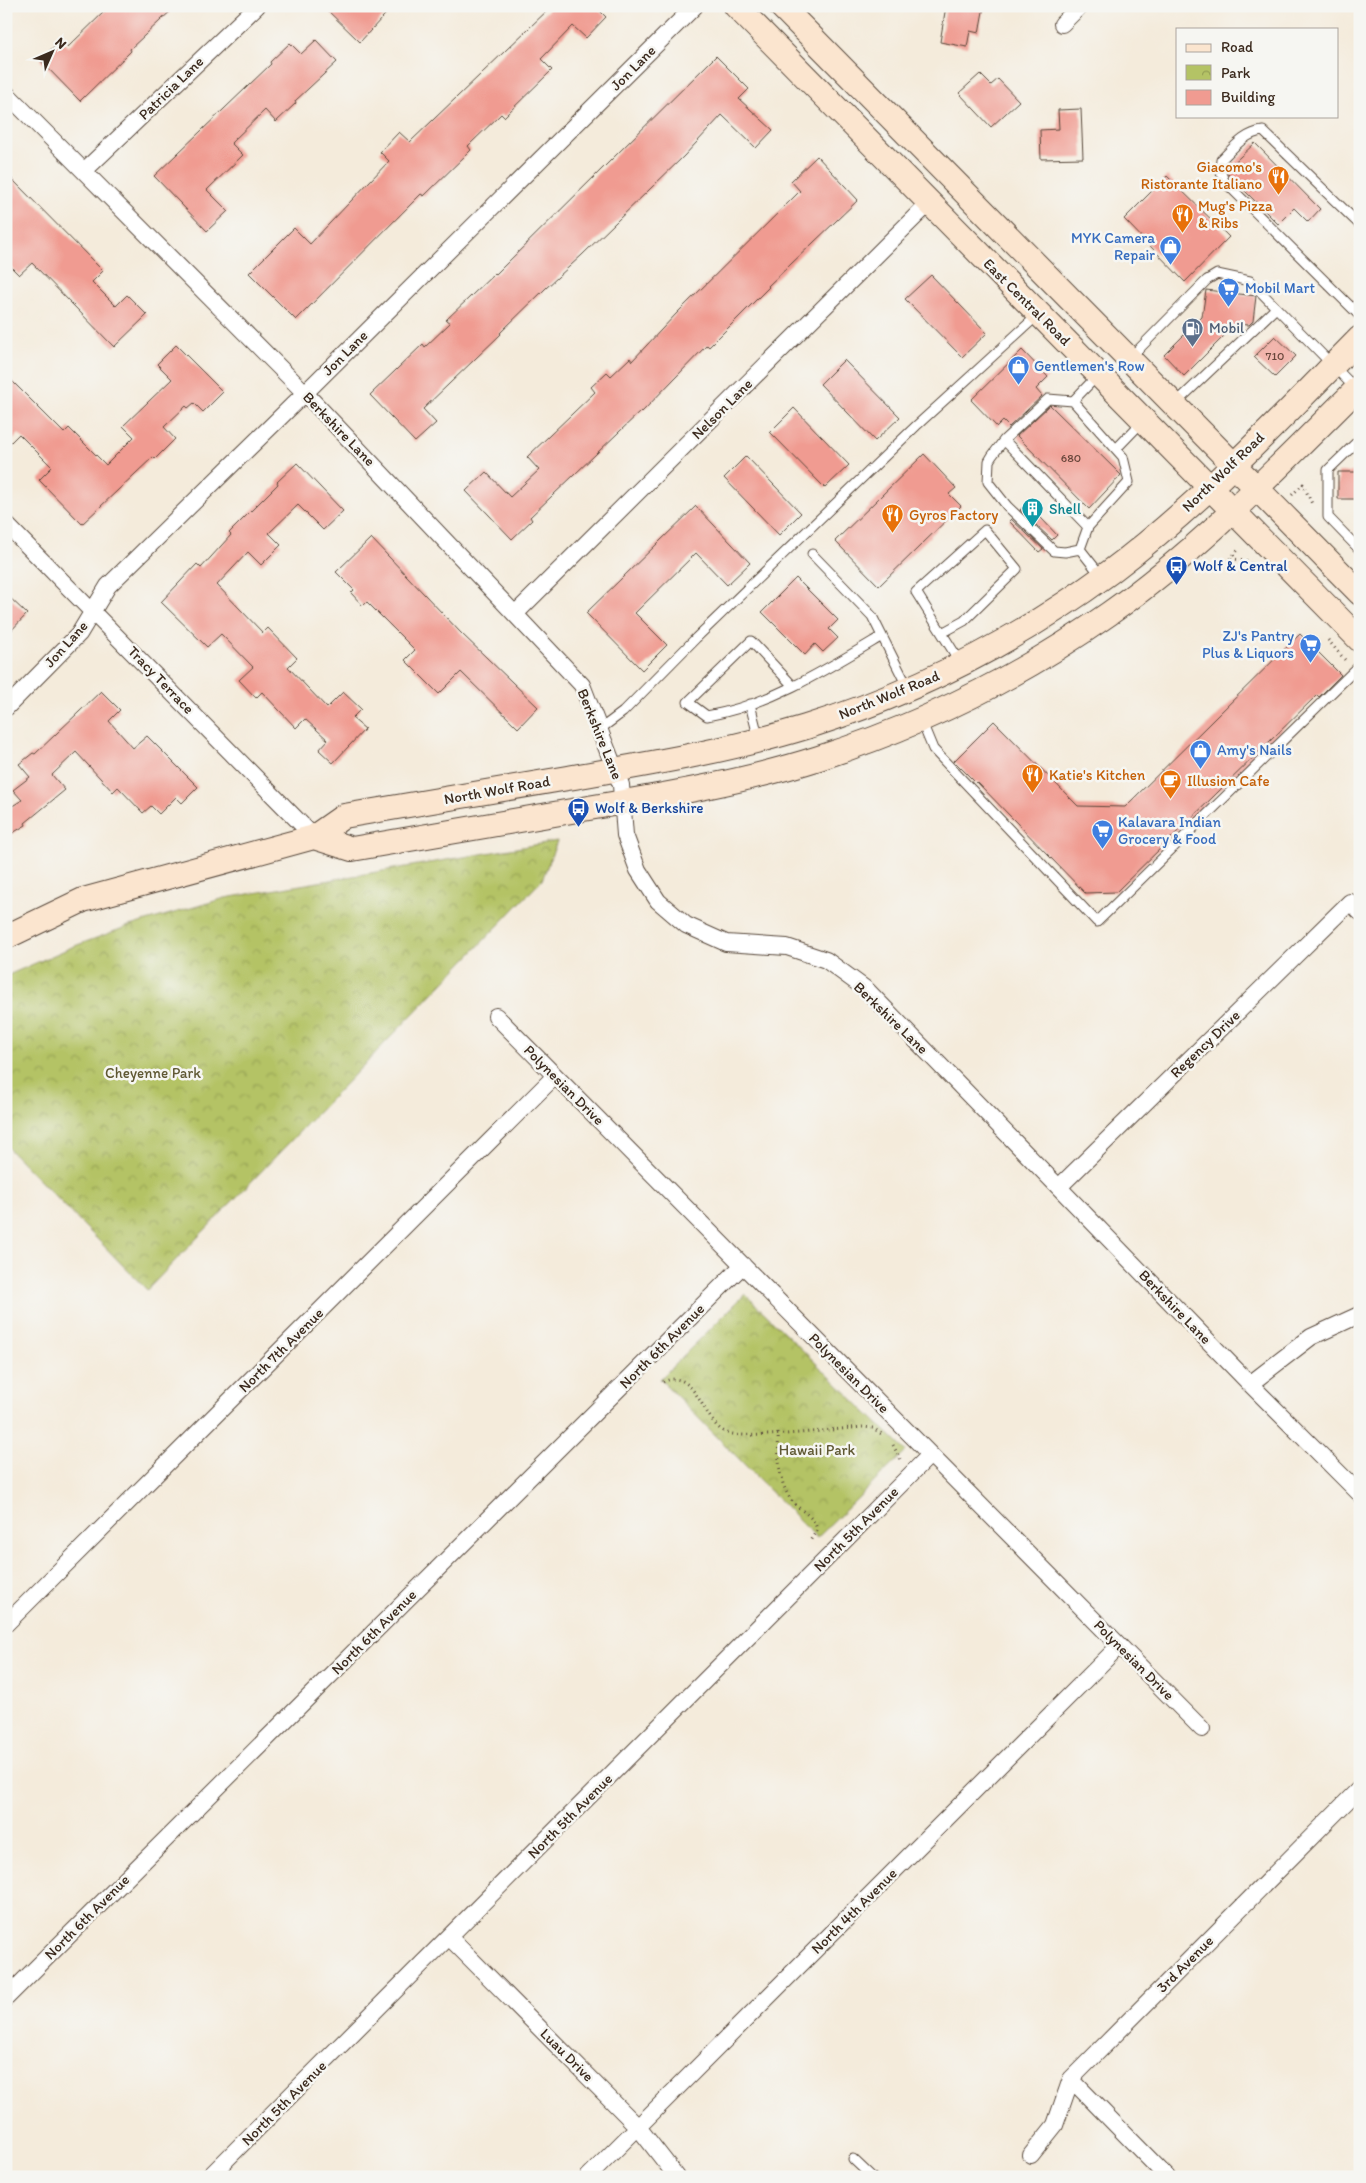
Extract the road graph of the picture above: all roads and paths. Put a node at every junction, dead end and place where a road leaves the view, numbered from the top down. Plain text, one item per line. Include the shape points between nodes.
1 (257, 6) edge
2 (694, 6) edge
3 (736, 6) edge
4 (781, 6) edge
5 (1080, 6) edge
6 (1062, 24) dead end
7 (6, 93) edge
8 (84, 171) junction
9 (929, 204) junction
10 (1360, 225) edge
11 (1276, 308) junction
12 (1039, 314) junction
13 (1360, 316) edge
14 (1360, 338) edge
15 (1129, 359) junction
16 (1333, 366) junction
17 (1098, 375) junction
18 (1358, 389) edge
19 (305, 393) junction
20 (1073, 401) junction
21 (1174, 405) junction
22 (1144, 421) junction
23 (1360, 439) edge
24 (1004, 440) junction
25 (1116, 449) junction
26 (1232, 464) junction
27 (1303, 484) dead end
28 (1208, 487) junction
29 (1300, 487) dead end
30 (1256, 488) junction
31 (1232, 510) junction
32 (6, 524) edge
33 (1088, 526) junction
34 (1080, 548) junction
35 (1360, 550) edge
36 (812, 554) dead end
37 (1234, 555) dead end
38 (1230, 559) dead end
39 (1102, 577) junction
40 (1357, 584) edge
41 (94, 611) junction
42 (516, 614) junction
43 (942, 633) junction
44 (882, 636) junction
45 (1360, 640) edge
46 (961, 664) junction
47 (1360, 665) edge
48 (792, 686) junction
49 (908, 688) junction
50 (750, 704) junction
51 (6, 708) edge
52 (921, 720) junction
53 (599, 730) junction
54 (759, 740) junction
55 (615, 770) junction
56 (623, 802) junction
57 (314, 837) junction
58 (1355, 907) edge
59 (6, 937) edge
60 (496, 1016) dead end
61 (555, 1076) junction
62 (1059, 1187) junction
63 (743, 1265) junction
64 (1358, 1315) edge
65 (663, 1382) dead end
66 (1250, 1384) junction
67 (778, 1433) junction
68 (930, 1455) junction
69 (911, 1473) junction
70 (1360, 1494) edge
71 (810, 1541) dead end
72 (6, 1624) edge
73 (1119, 1646) junction
74 (1202, 1729) dead end
75 (1360, 1788) edge
76 (450, 1938) junction
77 (6, 1998) edge
78 (1071, 2078) junction
79 (638, 2127) junction
80 (1031, 2154) dead end
81 (853, 2159) dead end
82 (209, 2177) edge
83 (588, 2177) edge
84 (677, 2177) edge
85 (872, 2177) edge
86 (1167, 2177) edge

1 - 8 street, Patricia Lane
2 - 19 street, Jon Lane
3 - 9 main road, East Central Road
4 - 15 main road
5 - 6 street
7 - 8 street, Berkshire Lane
8 - 19 street, Berkshire Lane
9 - 12 main road, East Central Road
9 - 42 street, Nelson Lane
10 - 13 lane via 1264,131 1244,137 1221,160 1224,181
11 - 15 lane via 1250,281 1217,274 1207,280
11 - 16 lane
11 - 21 lane
12 - 17 main road, East Central Road
12 - 53 lane via 908,433 623,712
14 - 16 main road, North Wolf Road
15 - 21 main road
16 - 18 lane
16 - 26 main road, North Wolf Road
17 - 20 lane
17 - 22 main road, East Central Road
18 - 30 main road
19 - 41 street, Jon Lane via 108,586
19 - 42 street, Berkshire Lane
20 - 24 lane via 1048,399
20 - 25 lane
21 - 26 main road
22 - 25 lane
22 - 28 main road, East Central Road
23 - 35 lane via 1328,470 1328,517
24 - 33 lane
24 - 34 lane via 989,461 988,482 1007,506 1054,551
25 - 33 lane via 1123,457 1129,482
26 - 28 main road, North Wolf Road
26 - 30 main road
27 - 29 path
28 - 31 main road, East Central Road
28 - 39 main road, North Wolf Road via 1169,524
30 - 31 main road
30 - 40 main road
31 - 45 main road, East Central Road
31 - 52 main road via 1188,552 1089,628 1018,671
32 - 41 street, Tracy Terrace
33 - 34 lane
34 - 39 lane
36 - 44 lane via 872,616
37 - 38 path
39 - 46 main road, North Wolf Road via 1014,635
41 - 51 street, Jon Lane via 79,634
41 - 57 street, Tracy Terrace
42 - 53 street, Berkshire Lane via 582,685
43 - 43 lane via 916,592 985,530 1017,569 964,621
43 - 46 lane
44 - 48 lane via 814,678
44 - 49 lane
46 - 49 main road, North Wolf Road
47 - 52 lane via 1097,922 933,749
48 - 50 lane
48 - 50 lane via 751,640 688,702 706,716
49 - 54 main road, North Wolf Road via 848,713
50 - 54 lane
52 - 56 main road via 850,748 781,769
53 - 55 street, Berkshire Lane
54 - 55 main road, North Wolf Road
55 - 56 street, Berkshire Lane
55 - 57 main road, North Wolf Road via 344,816
56 - 57 main road via 352,849
56 - 62 street, Berkshire Lane via 625,835 638,870 658,901 686,925 726,943 788,948 826,960 867,990
57 - 59 main road, North Wolf Road via 83,900
58 - 62 street, Regency Drive
60 - 61 street, Polynesian Drive
61 - 63 street, Polynesian Drive
61 - 72 street, North 7th Avenue
62 - 66 street, Berkshire Lane
63 - 68 street, Polynesian Drive
63 - 77 street, North 6th Avenue
64 - 66 street via 1311,1337
65 - 67 path via 670,1379 684,1382 692,1388 715,1425 727,1433 737,1436
66 - 70 street, Berkshire Lane
67 - 69 path via 873,1428 889,1439
67 - 71 path via 784,1488 798,1508 816,1523 817,1530
68 - 69 street, North 5th Avenue
68 - 73 street, Polynesian Drive
69 - 76 street, North 5th Avenue
73 - 74 street, Polynesian Drive
73 - 79 street, North 4th Avenue
75 - 78 street, 3rd Avenue
76 - 79 street, Luau Drive
76 - 82 street, North 5th Avenue
78 - 80 street, 3rd Avenue via 1055,2125
78 - 86 street
79 - 83 street, North 4th Avenue
79 - 84 street, Luau Drive
81 - 85 lane

